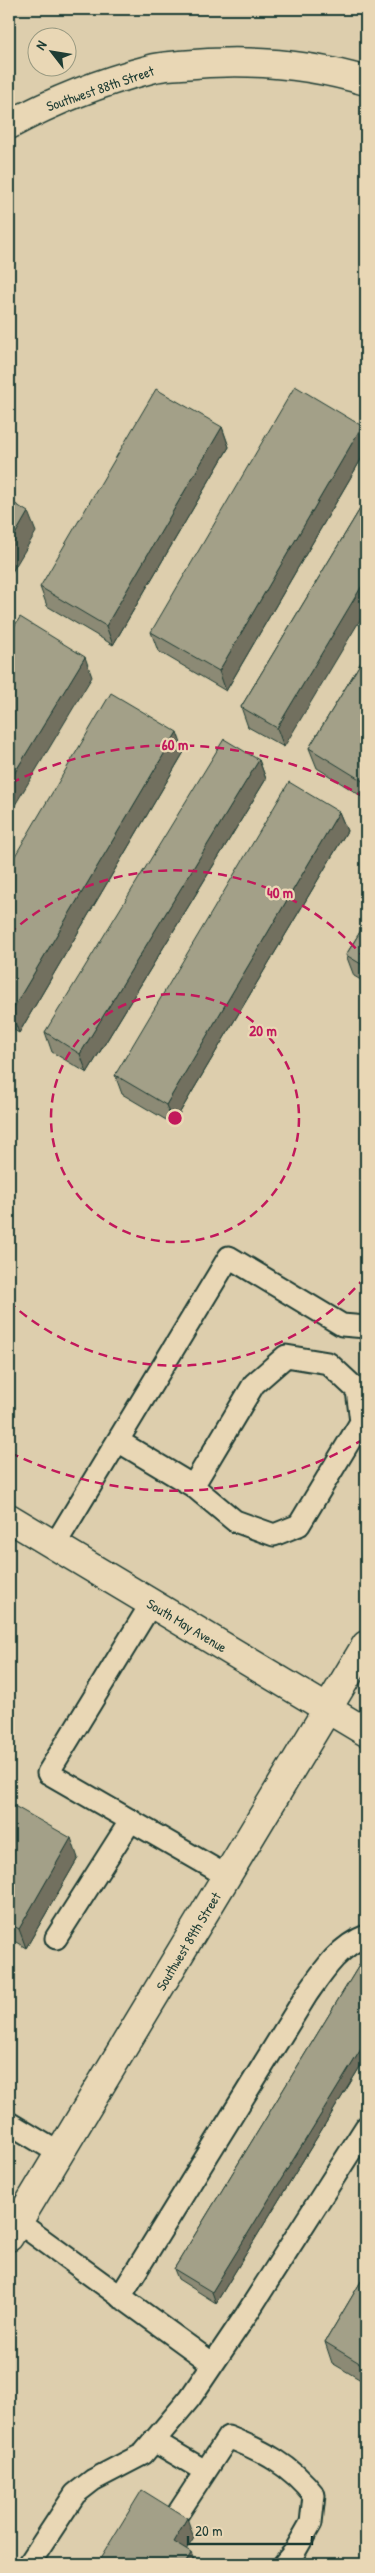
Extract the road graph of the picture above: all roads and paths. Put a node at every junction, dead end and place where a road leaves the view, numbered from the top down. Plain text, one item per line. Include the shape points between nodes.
1 (366, 82) edge
2 (9, 124) edge
3 (366, 1327) edge
4 (118, 1440) junction
5 (194, 1486) junction
6 (9, 1518) edge
7 (54, 1546) junction
8 (151, 1604) junction
9 (366, 1645) edge
10 (328, 1709) junction
11 (366, 1732) edge
12 (131, 1820) junction
13 (227, 1876) junction
14 (366, 1936) edge
15 (56, 1938) dead end
16 (9, 2123) edge
17 (366, 2127) edge
18 (59, 2154) junction
19 (13, 2229) edge
20 (120, 2297) junction
21 (213, 2364) junction
22 (154, 2442) junction
23 (204, 2471) junction
24 (171, 2524) edge
25 (29, 2564) edge
26 (284, 2564) edge

1 - 2 main road, Southwest 88th Street via 309,69 256,63 152,68 50,102
3 - 4 lane via 342,1325 229,1257
4 - 5 lane
4 - 7 lane
5 - 5 lane via 235,1521 274,1535 299,1525 361,1422 357,1390 328,1363 286,1356 254,1384
6 - 7 main road, South May Avenue
7 - 8 main road, South May Avenue
8 - 10 main road, South May Avenue
8 - 12 lane via 48,1773
9 - 10 main road, Southwest 89th Street
10 - 11 main road, South May Avenue
10 - 13 main road, Southwest 89th Street
12 - 13 lane
12 - 15 lane
13 - 18 main road, Southwest 89th Street
14 - 20 lane via 332,1960 307,1994
16 - 18 lane
17 - 21 lane
18 - 19 main road, Southwest 89th Street
19 - 20 lane
20 - 21 lane
21 - 22 lane
22 - 23 lane
22 - 25 lane via 143,2454 92,2480 75,2494
23 - 24 lane
23 - 26 lane via 228,2437 265,2452 302,2480 314,2495 311,2523

